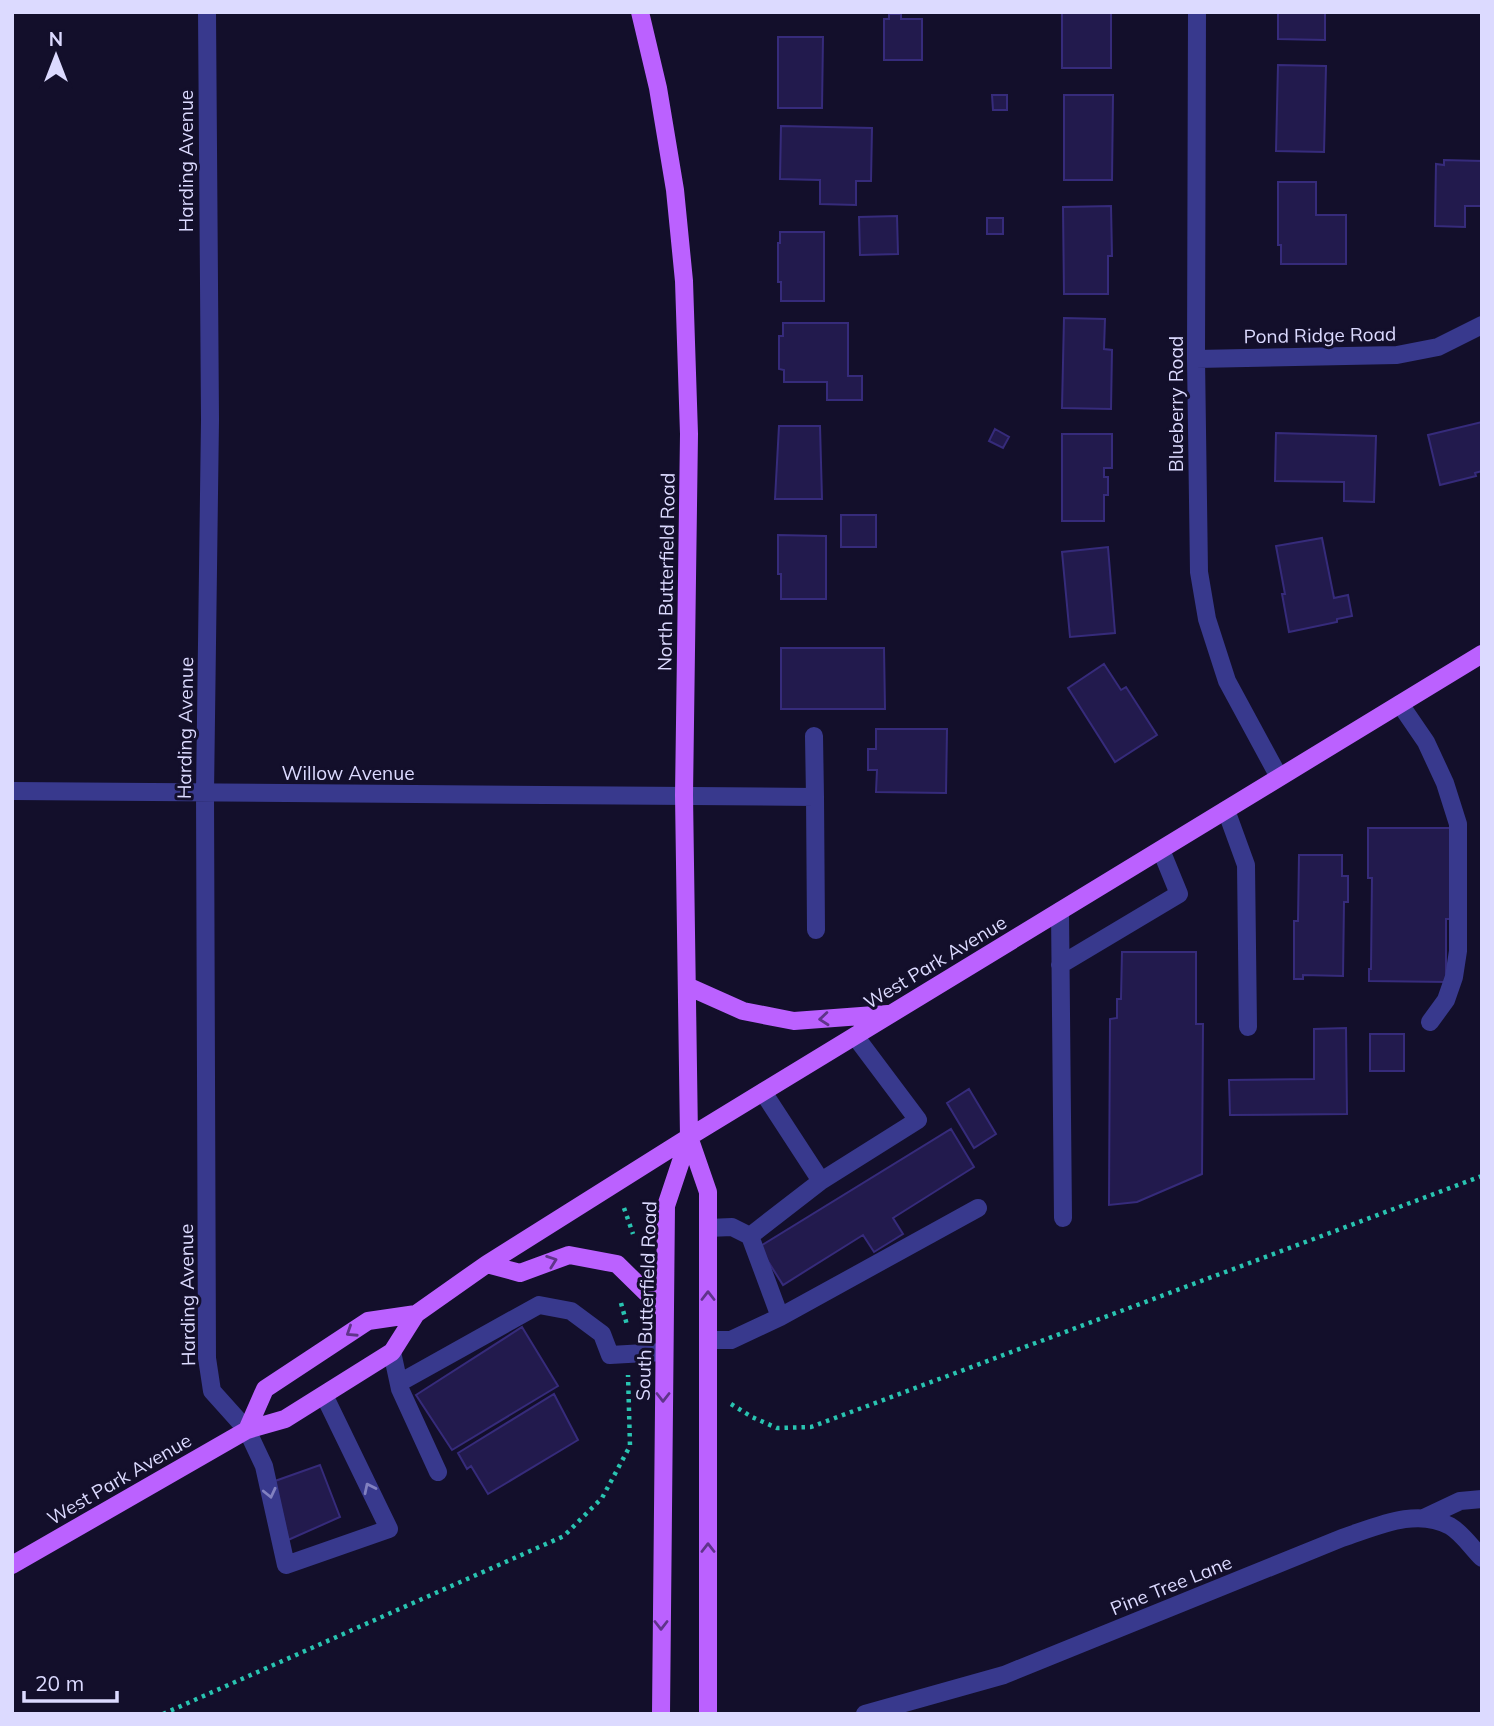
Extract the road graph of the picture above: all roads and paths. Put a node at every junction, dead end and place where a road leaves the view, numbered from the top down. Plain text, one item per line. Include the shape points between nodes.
1 (207, 12) edge
2 (640, 12) edge
3 (1197, 12) edge
4 (1482, 325) edge
5 (1196, 359) junction
6 (1482, 653) edge
7 (1400, 704) junction
8 (814, 736) dead end
9 (1279, 777) junction
10 (12, 791) edge
11 (205, 793) junction
12 (684, 795) junction
13 (815, 797) junction
14 (1226, 810) junction
15 (1161, 850) junction
16 (1060, 911) junction
17 (816, 930) dead end
18 (1060, 965) junction
19 (687, 986) junction
20 (892, 1014) junction
21 (1430, 1022) dead end
22 (1248, 1027) dead end
23 (855, 1036) junction
24 (763, 1092) junction
25 (689, 1137) junction
26 (1482, 1176) edge
27 (821, 1181) junction
28 (624, 1208) dead end
29 (978, 1208) dead end
30 (1063, 1218) dead end
31 (708, 1228) junction
32 (633, 1234) dead end
33 (750, 1236) junction
34 (487, 1264) junction
35 (613, 1296) dead end
36 (664, 1310) junction
37 (416, 1314) junction
38 (780, 1317) junction
39 (708, 1340) junction
40 (392, 1352) junction
41 (663, 1352) junction
42 (628, 1354) junction
43 (399, 1383) junction
44 (731, 1391) dead end
45 (324, 1395) junction
46 (247, 1430) junction
47 (438, 1472) dead end
48 (1482, 1499) edge
49 (1424, 1518) junction
50 (1482, 1558) edge
51 (12, 1565) edge
52 (163, 1714) edge
53 (661, 1714) edge
54 (708, 1714) edge
55 (865, 1714) edge

1 - 11 street, Harding Avenue via 210,420
2 - 12 main road, North Butterfield Road via 675,190 684,281 689,434
3 - 5 street, Blueberry Road
4 - 5 street, Pond Ridge Road via 1438,347 1397,355
5 - 9 street, Blueberry Road via 1199,572 1207,619 1227,681
6 - 7 main road, West Park Avenue
7 - 9 main road, West Park Avenue
7 - 21 street via 1426,741 1446,783 1458,824 1458,951 1446,1000
8 - 13 street
9 - 14 main road, West Park Avenue
10 - 11 street, Willow Avenue
11 - 12 street, Willow Avenue
11 - 46 street, Harding Avenue via 207,1358 212,1391
12 - 13 street, Willow Avenue
12 - 19 main road, North Butterfield Road
13 - 17 street
14 - 15 main road, West Park Avenue
14 - 22 street via 1246,865
15 - 16 main road, West Park Avenue
15 - 18 street via 1179,894
16 - 18 street
16 - 20 main road, West Park Avenue
18 - 30 street
20 -> 19 main road via 794,1021 743,1011
19 - 25 main road, North Butterfield Road
20 - 23 main road, West Park Avenue
23 - 24 main road, West Park Avenue
23 - 27 street via 918,1120
24 - 25 main road, West Park Avenue
24 - 27 street
25 - 31 main road via 708,1192
25 - 34 main road, West Park Avenue
25 - 36 main road, South Butterfield Road via 666,1206
26 - 44 path via 811,1427 777,1428 752,1417 731,1404
27 - 33 street
28 - 32 path
29 - 38 street
31 - 33 street via 732,1227
39 -> 31 main road
33 - 38 street
34 -> 36 main road via 520,1273 569,1255 617,1264
34 - 37 main road, West Park Avenue
35 - 42 path via 620,1302 628,1329
36 - 41 main road, South Butterfield Road
37 - 40 main road, West Park Avenue
37 -> 46 main road, West Park Avenue via 368,1321 265,1389
38 - 39 street via 732,1340
54 -> 39 main road
40 - 43 street
40 - 45 main road, West Park Avenue
41 - 42 street
41 -> 53 main road, South Butterfield Road
42 - 43 street via 610,1355 602,1334 571,1311 539,1305
42 - 52 path via 630,1446 602,1497 564,1536
43 - 47 street
45 - 46 main road, West Park Avenue via 285,1419
46 -> 45 street, Harding Avenue via 264,1466 286,1565 389,1529
46 - 51 main road, West Park Avenue
48 - 49 street via 1460,1501
49 - 50 street, Pine Tree Lane via 1451,1527
49 - 55 street, Pine Tree Lane via 1395,1520 1342,1538 1004,1675

